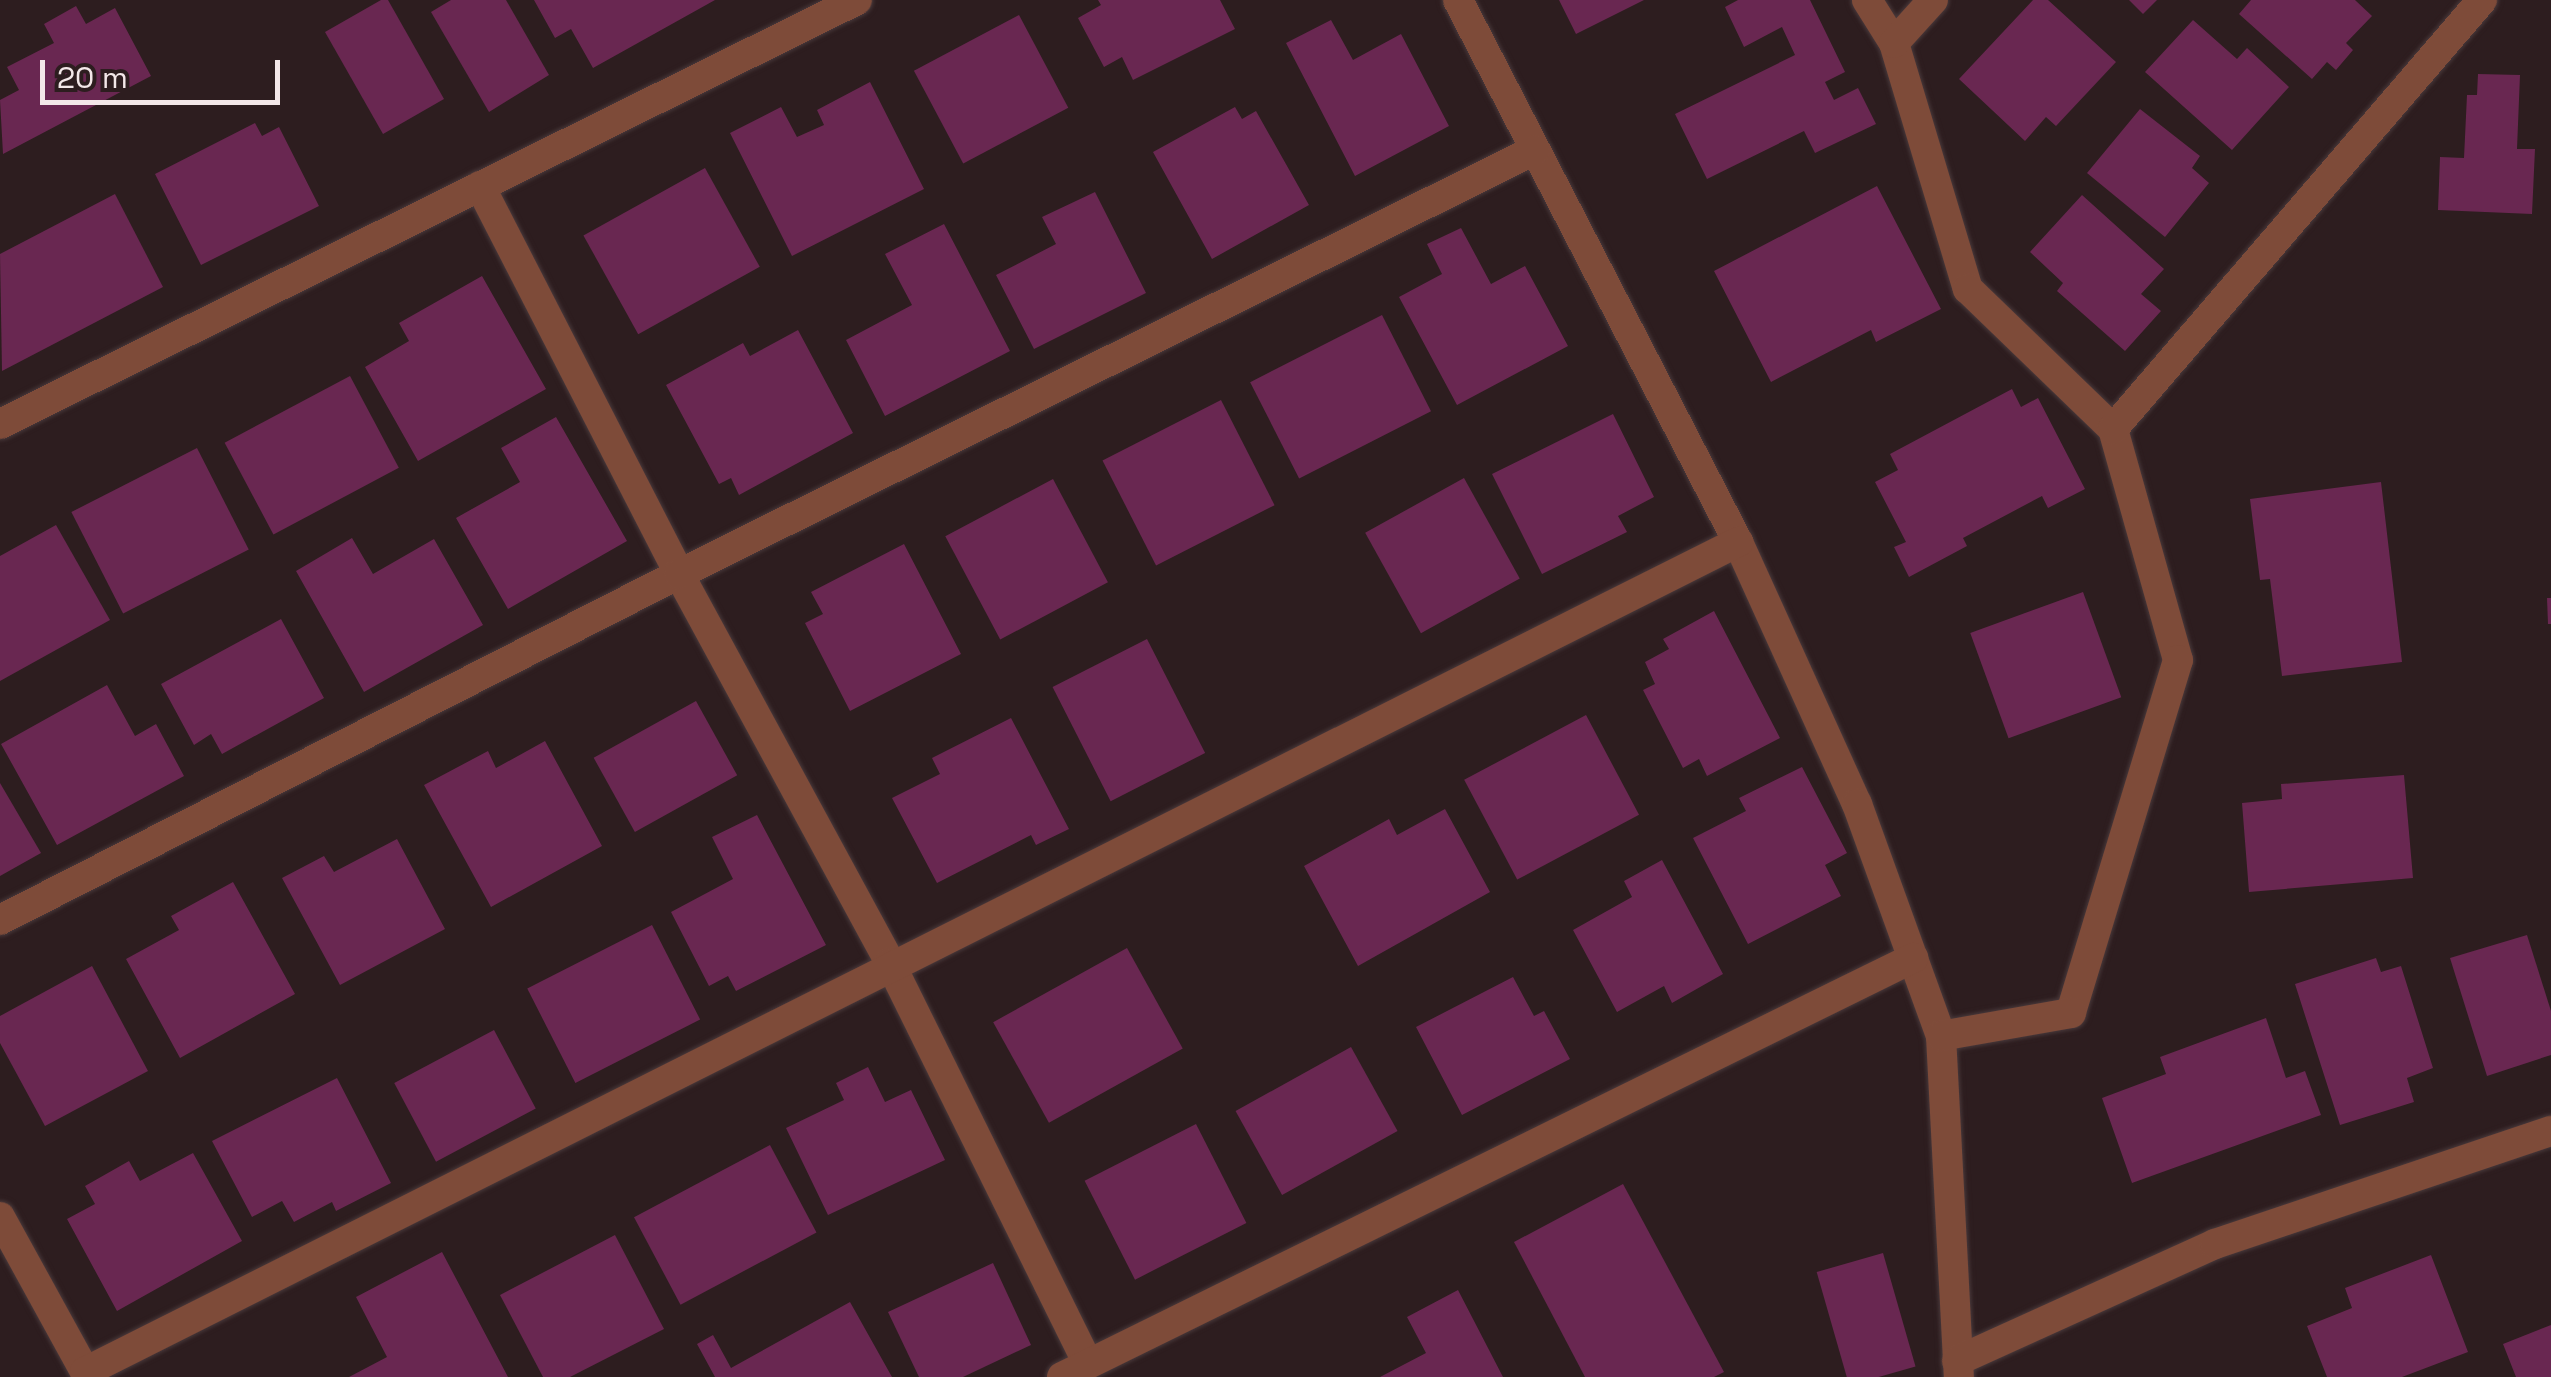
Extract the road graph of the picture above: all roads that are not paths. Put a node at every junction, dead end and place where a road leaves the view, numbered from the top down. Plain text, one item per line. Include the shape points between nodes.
1 (857, 0) edge
2 (1458, 0) edge
3 (1867, 0) edge
4 (1934, 0) edge
5 (2482, 0) edge
6 (1894, 43) junction
7 (1536, 150) junction
8 (480, 186) junction
9 (0, 424) edge
10 (2113, 429) junction
11 (1738, 542) junction
12 (679, 574) junction
13 (0, 920) edge
14 (1913, 958) junction
15 (890, 962) junction
16 (1941, 1036) junction
17 (2551, 1130) edge
18 (0, 1217) edge
19 (1958, 1369) edge
20 (1075, 1370) edge
21 (87, 1374) edge

1 - 8 street
2 - 7 street
3 - 6 street
4 - 6 street
5 - 10 street
6 - 10 street via 1968,289
7 - 11 street
7 - 12 street
8 - 9 street
8 - 12 street
10 - 16 street via 2178,660 2071,1012
11 - 14 street via 1857,804
11 - 15 street
12 - 13 street
12 - 15 street
14 - 16 street
14 - 20 street
15 - 20 street
15 - 21 street
16 - 19 street
17 - 19 street via 2215,1244
18 - 21 street

